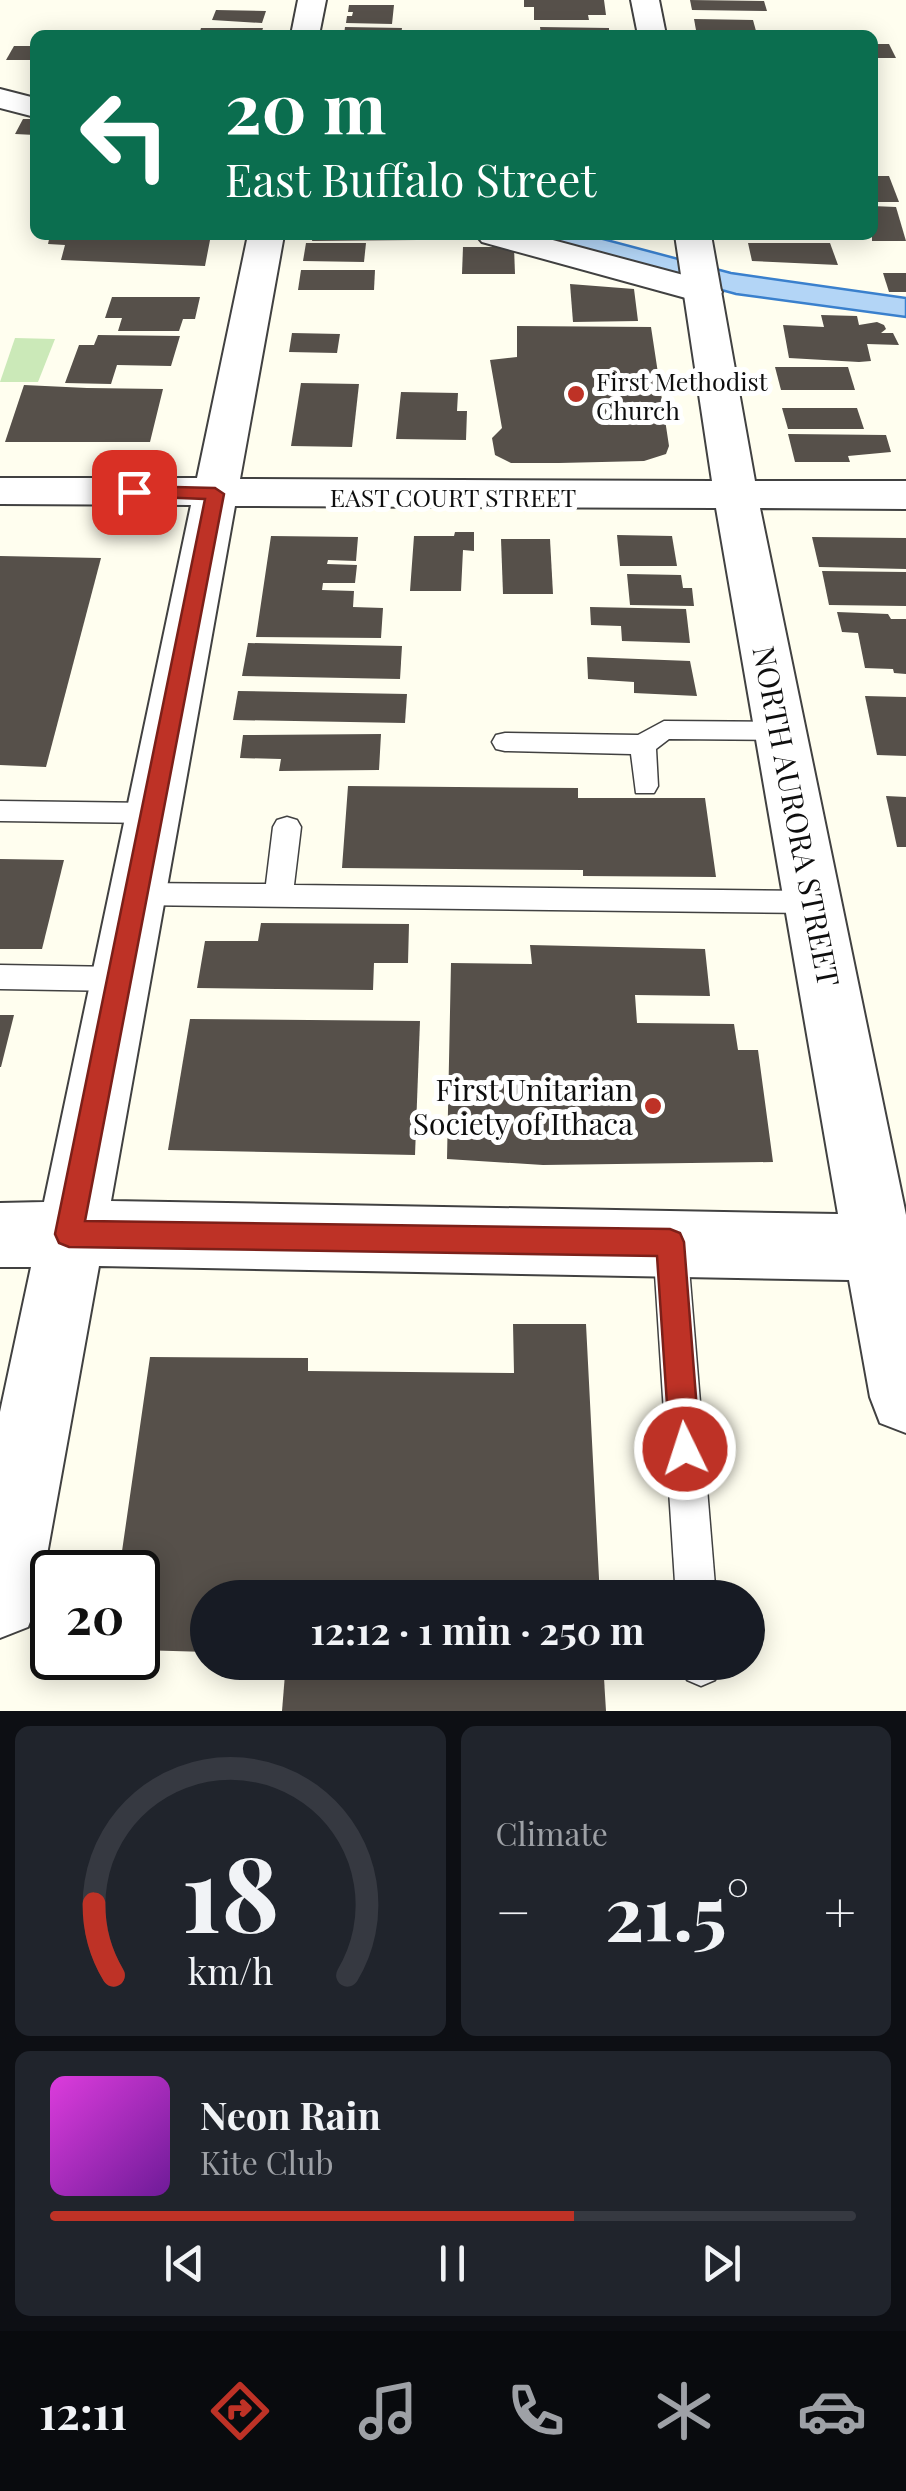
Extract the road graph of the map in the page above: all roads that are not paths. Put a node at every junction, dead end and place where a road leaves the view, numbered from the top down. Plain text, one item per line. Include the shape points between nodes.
1 (312, 0) edge
2 (645, 0) edge
3 (306, 30) edge
4 (651, 30) edge
5 (0, 72) edge
6 (30, 81) edge
7 (0, 98) edge
8 (30, 107) edge
9 (265, 240) edge
10 (530, 240) edge
11 (698, 263) edge
12 (0, 492) edge
13 (215, 494) junction
14 (906, 495) edge
15 (737, 496) junction
16 (781, 732) junction
17 (506, 742) dead end
18 (643, 745) junction
19 (646, 786) dead end
20 (0, 811) edge
21 (152, 814) junction
22 (287, 827) dead end
23 (135, 894) junction
24 (279, 896) junction
25 (813, 902) junction
26 (0, 977) edge
27 (118, 979) junction
28 (34, 1234) edge
29 (670, 1242) junction
30 (891, 1248) edge
31 (906, 1397) edge
32 (695, 1580) edge
33 (0, 1599) edge

1 - 3 street
2 - 4 street
5 - 6 street
7 - 8 street
9 - 13 street
10 - 11 street
11 - 15 street, NORTH AURORA STREET
12 - 13 street, EAST COURT STREET
13 - 15 street, EAST COURT STREET
13 - 21 street
14 - 15 street, EAST COURT STREET
15 - 16 street, NORTH AURORA STREET
16 - 18 lane via 664,730
16 - 25 street, NORTH AURORA STREET
17 - 18 lane
18 - 19 lane
20 - 21 lane
21 - 23 street
22 - 24 lane
23 - 24 lane
23 - 27 street
24 - 25 lane
25 - 30 street, NORTH AURORA STREET
26 - 27 lane
27 - 28 street
28 - 29 street
28 - 33 street
29 - 30 street
29 - 32 lane
30 - 31 street, NORTH AURORA STREET

